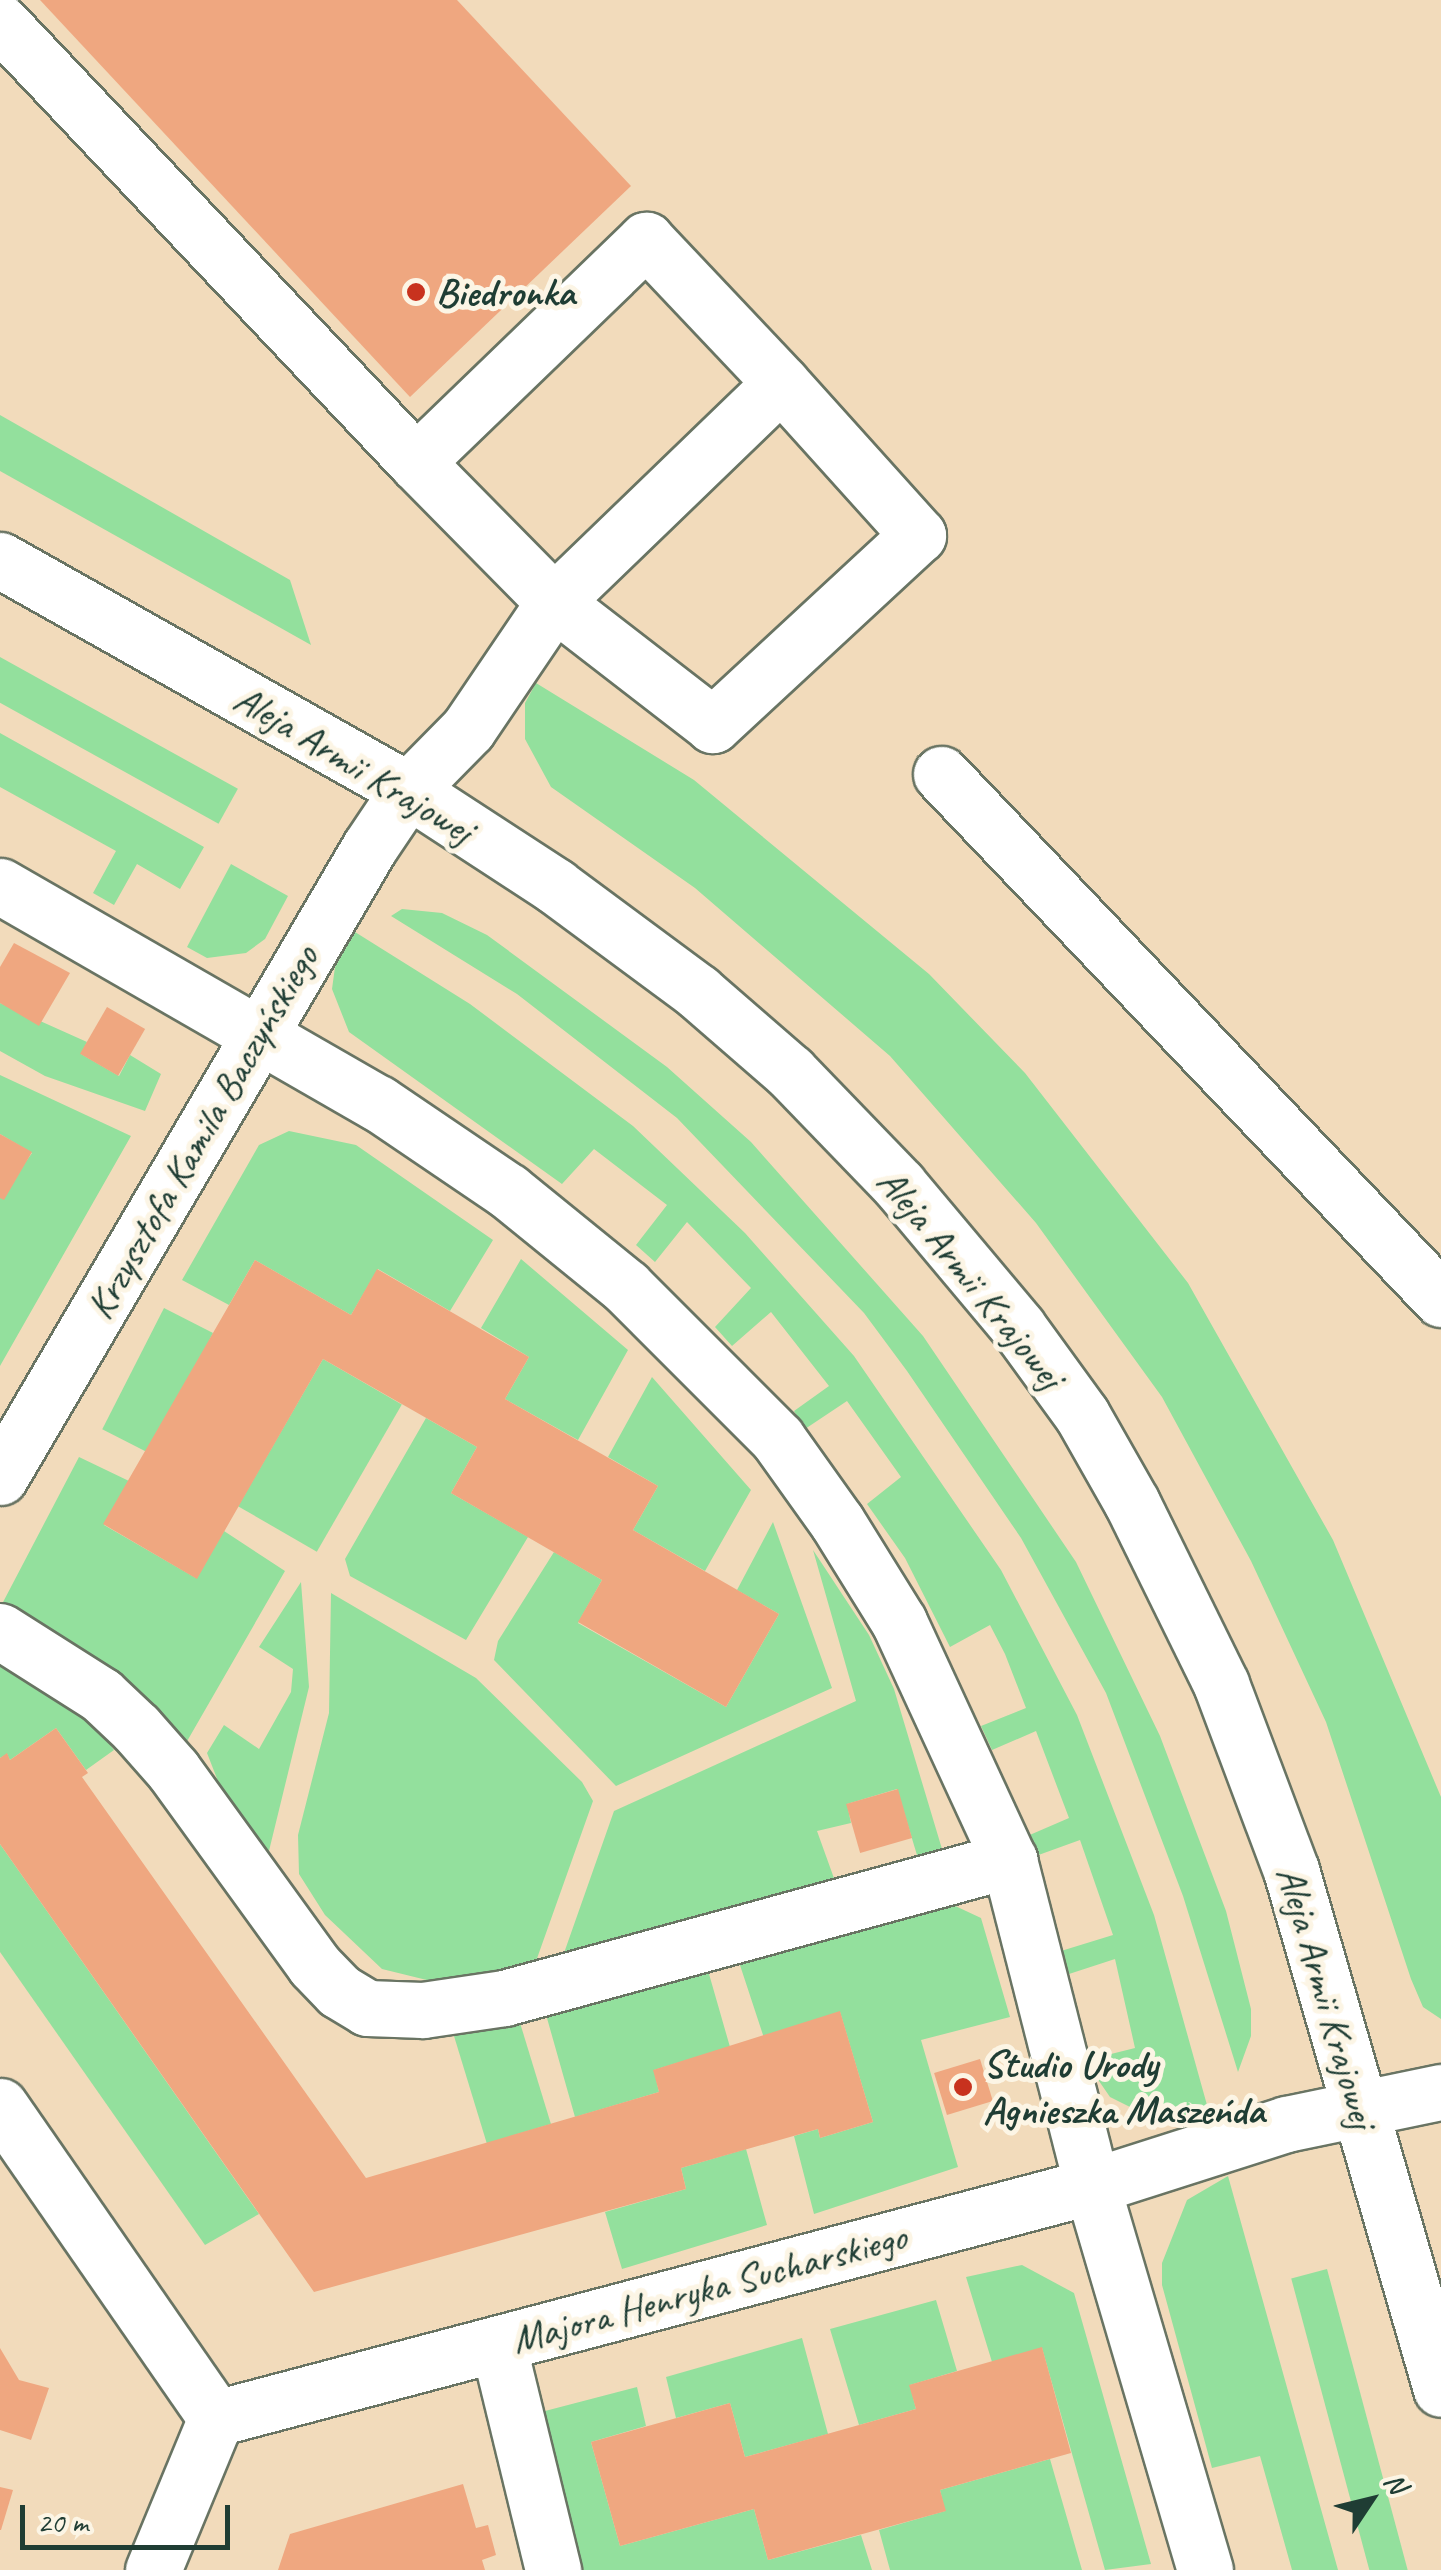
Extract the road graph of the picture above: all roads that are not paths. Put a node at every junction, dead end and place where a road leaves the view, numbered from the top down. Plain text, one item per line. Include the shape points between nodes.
1 (0, 22) edge
2 (781, 384) junction
3 (416, 462) junction
4 (0, 560) edge
5 (554, 602) junction
6 (941, 774) dead end
7 (408, 790) junction
8 (0, 886) edge
9 (259, 1034) junction
10 (1441, 1299) edge
11 (0, 1477) edge
12 (0, 1631) edge
13 (1009, 1860) junction
14 (1441, 2092) edge
15 (0, 2106) edge
16 (1360, 2108) junction
17 (1092, 2186) junction
18 (498, 2344) junction
19 (1441, 2389) edge
20 (216, 2418) junction
21 (153, 2570) edge
22 (554, 2570) edge
23 (1205, 2570) edge

1 - 3 street
2 - 3 street via 646,240
2 - 5 street, Krzysztofa Kamila Baczyńskiego
2 - 5 street via 918,535 713,725
3 - 5 street
4 - 7 street, Aleja Armii Krajowej
5 - 7 street, Krzysztofa Kamila Baczyńskiego via 468,729
6 - 10 street
7 - 9 street, Krzysztofa Kamila Baczyńskiego
7 - 16 street, Aleja Armii Krajowej via 555,886 698,992 790,1072 959,1252 1051,1369 1132,1503 1222,1684 1291,1870
8 - 9 street
9 - 11 street, Krzysztofa Kamila Baczyńskiego
9 - 13 street via 508,1191 626,1287 777,1438 900,1622
12 - 13 street via 101,1695 136,1728 174,1770 314,1965 338,1992 368,2008 423,2010 504,1998
13 - 17 street
14 - 16 street, Majora Henryka Sucharskiego
15 - 20 street
16 - 17 street, Majora Henryka Sucharskiego via 1286,2124
16 - 19 street, Aleja Armii Krajowej
17 - 18 street, Majora Henryka Sucharskiego
17 - 23 street
18 - 20 street, Majora Henryka Sucharskiego
18 - 22 street
20 - 21 street

